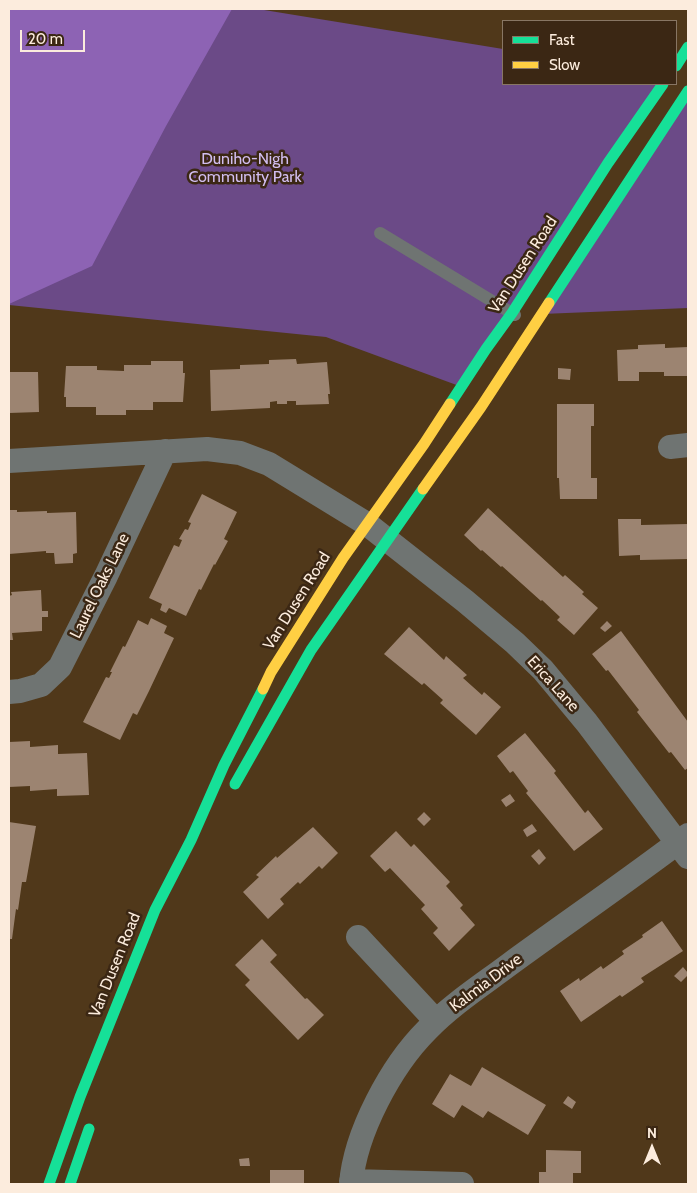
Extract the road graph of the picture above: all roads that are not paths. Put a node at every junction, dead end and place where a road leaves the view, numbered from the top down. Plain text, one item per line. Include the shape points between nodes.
1 (688, 47) edge
2 (677, 64) edge
3 (662, 85) edge
4 (688, 91) edge
5 (380, 233) dead end
6 (512, 313) junction
7 (532, 330) junction
8 (165, 452) junction
9 (9, 461) edge
10 (367, 524) junction
11 (388, 540) junction
12 (9, 692) edge
13 (232, 790) dead end
14 (685, 845) edge
15 (358, 937) dead end
16 (436, 1021) junction
17 (92, 1120) dead end
18 (351, 1183) edge
19 (49, 1184) edge
20 (70, 1184) edge
21 (462, 1184) edge

1 - 2 main road
3 - 6 main road, Van Dusen Road
4 - 7 main road
5 - 6 lane
6 - 7 lane
6 - 10 main road, Van Dusen Road
7 - 11 main road
8 - 9 street
8 - 10 street via 214,449 260,460
8 - 12 street, Laurel Oaks Lane via 60,667 41,685
10 - 11 street, Erica Lane
10 - 19 main road, Van Dusen Road via 271,672 224,765 155,910
11 - 13 main road via 311,650
11 - 14 street, Erica Lane via 515,643 543,670
14 - 16 street, Kalmia Drive via 464,998
15 - 16 street
16 - 18 street, Kalmia Drive via 412,1047 379,1098 361,1143
17 - 20 main road
18 - 21 street

